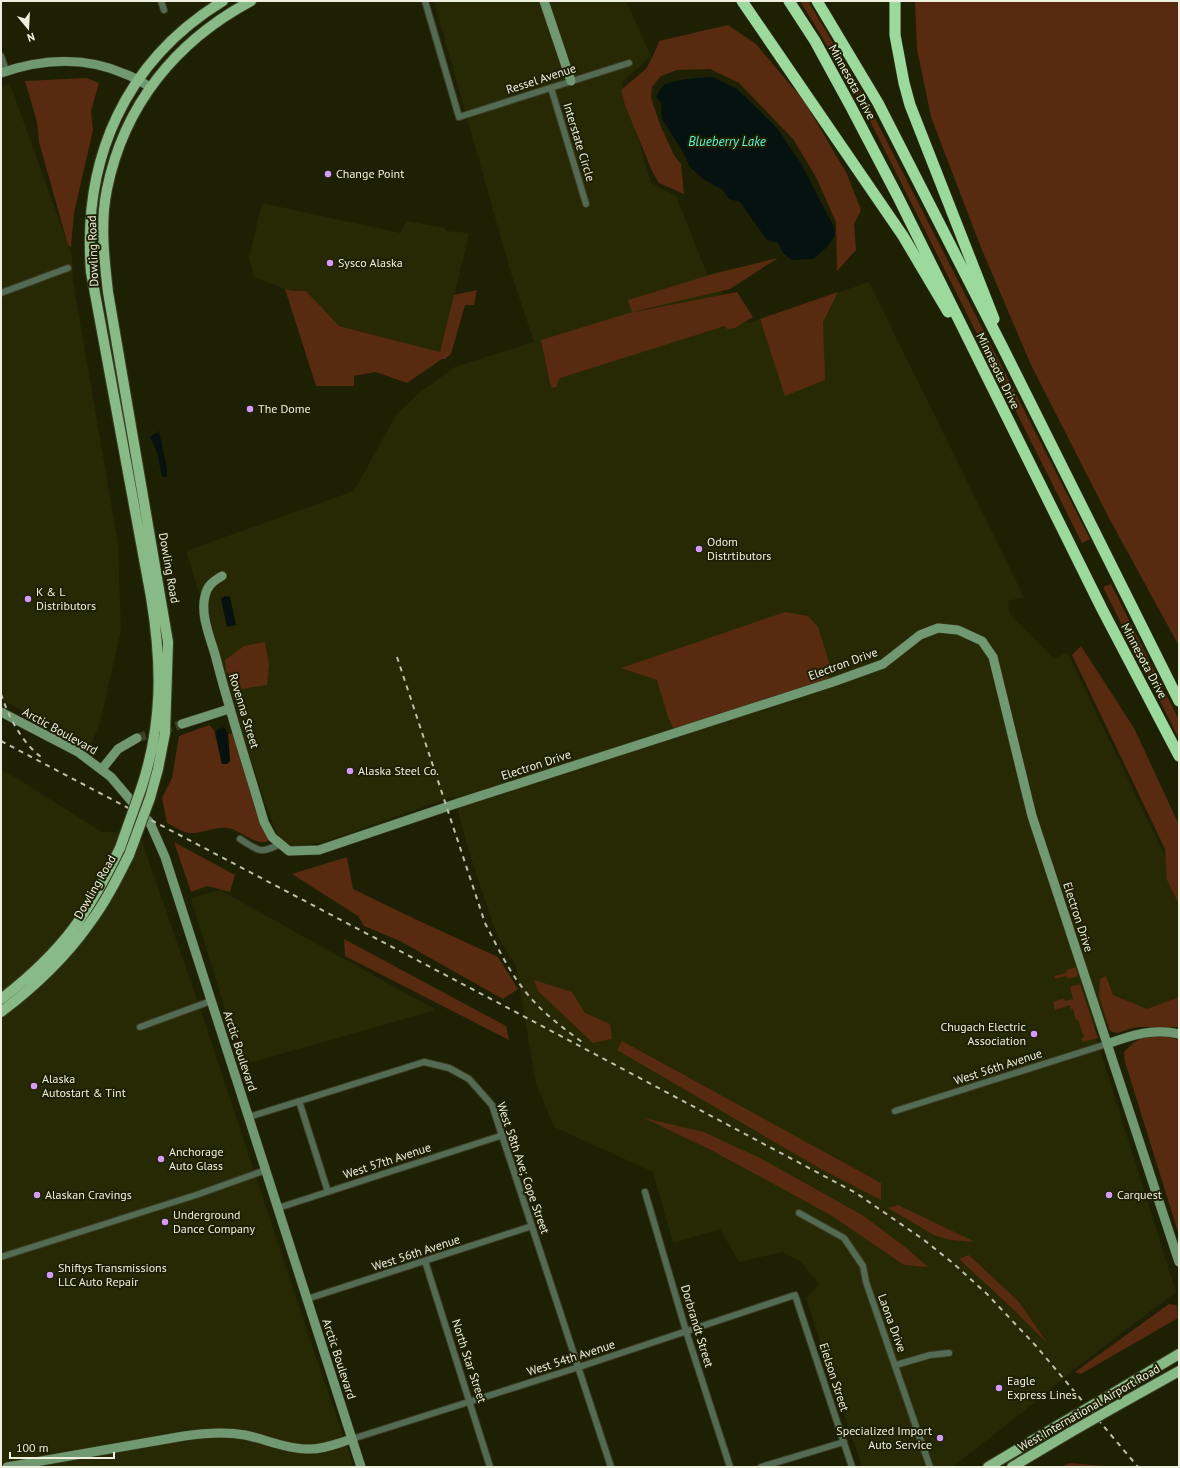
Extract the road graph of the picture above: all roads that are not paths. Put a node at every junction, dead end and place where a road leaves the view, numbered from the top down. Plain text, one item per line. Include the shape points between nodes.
1 (161, 1) edge
2 (223, 1) edge
3 (252, 1) edge
4 (425, 1) edge
5 (544, 1) edge
6 (742, 1) edge
7 (789, 1) edge
8 (817, 1) edge
9 (895, 1) edge
10 (164, 10) dead end
11 (1, 56) edge
12 (629, 62) dead end
13 (4, 72) edge
14 (139, 81) junction
15 (571, 81) junction
16 (150, 87) junction
17 (551, 88) junction
18 (586, 204) dead end
19 (68, 268) dead end
20 (1, 293) edge
21 (1003, 348) junction
22 (983, 369) junction
23 (222, 576) dead end
24 (1179, 701) edge
25 (229, 710) junction
26 (1, 712) edge
27 (182, 724) tunnel mouth
28 (136, 738) tunnel mouth
29 (1179, 756) edge
30 (102, 769) junction
31 (240, 839) dead end
32 (280, 844) junction
33 (289, 851) joint
34 (1, 999) edge
35 (211, 1001) junction
36 (1, 1012) edge
37 (140, 1027) dead end
38 (1179, 1034) edge
39 (1107, 1044) junction
40 (299, 1101) junction
41 (895, 1111) dead end
42 (249, 1117) junction
43 (503, 1135) junction
44 (266, 1170) junction
45 (328, 1192) junction
46 (645, 1192) dead end
47 (278, 1208) junction
48 (799, 1213) dead end
49 (532, 1226) junction
50 (1, 1257) edge
51 (425, 1262) junction
52 (1179, 1262) edge
53 (795, 1294) joint
54 (307, 1299) junction
55 (686, 1331) junction
56 (949, 1353) dead end
57 (1179, 1354) edge
58 (896, 1365) junction
59 (579, 1366) junction
60 (1179, 1371) edge
61 (470, 1402) junction
62 (352, 1439) junction
63 (844, 1442) junction
64 (7, 1467) edge
65 (361, 1467) edge
66 (490, 1467) edge
67 (611, 1467) edge
68 (730, 1467) edge
69 (761, 1467) edge
70 (852, 1467) edge
71 (930, 1467) edge
72 (988, 1467) edge
73 (1012, 1467) edge

1 - 10 street
2 - 14 main road, Dowling Road via 184,29 161,52
3 - 16 main road, Dowling Road via 214,23 195,38 161,72
4 - 17 street, Ressel Avenue via 459,117
5 - 15 street
6 - 22 highway via 903,236
7 - 22 highway, Minnesota Drive via 815,41 898,196
8 - 21 highway, Minnesota Drive via 878,103
9 - 21 highway via 895,35 910,105 991,308
11 - 13 street
12 - 15 street, Ressel Avenue
13 - 14 street via 38,63 71,61 108,68
14 - 16 street
14 - 34 main road, Dowling Road, bridge via 120,110 102,152 92,198 89,246 96,303 151,597 160,679 151,757 120,848 101,886 71,931 37,967
15 - 17 street, Ressel Avenue
16 - 36 main road, Dowling Road, bridge via 130,122 113,166 105,202 104,240 108,292 168,642 165,733 150,798 129,855 110,891 73,944 38,982
17 - 18 street, Interstate Circle
19 - 20 street
21 - 24 highway, Minnesota Drive
22 - 29 highway, Minnesota Drive via 1102,609
23 - 25 street, Rovenna Street via 208,587 204,613
25 - 27 street
25 - 32 street, Rovenna Street via 264,822 272,837
26 - 30 street, Arctic Boulevard via 78,752
28 - 30 street via 118,749
30 - 35 street, Arctic Boulevard via 120,785 152,827 165,857
31 - 32 street via 260,851
32 - 33 street, Rovenna Street
33 - 39 street, Electron Drive via 319,850 833,682 883,664 920,635 938,628 958,630 982,641 993,658 1032,816
35 - 37 street
35 - 42 street, Arctic Boulevard
38 - 39 street via 1155,1031 1139,1033
39 - 41 street, West 56th Avenue
39 - 52 street, Electron Drive
40 - 42 street, West 58th Ave; Cope Street
40 - 43 street, West 58th Ave; Cope Street via 424,1062 449,1068 469,1079 492,1105
40 - 45 street
42 - 44 street, Arctic Boulevard
43 - 45 street, West 57th Avenue
43 - 49 street, West 58th Ave; Cope Street
44 - 47 street, Arctic Boulevard
44 - 50 street
45 - 47 street, West 57th Avenue
46 - 55 street, Dorbrandt Street
47 - 54 street, Arctic Boulevard
48 - 58 street, Laona Drive via 844,1238 863,1266 866,1282
49 - 51 street, West 56th Avenue
49 - 59 street, West 58th Ave; Cope Street
51 - 54 street, West 56th Avenue
51 - 61 street, North Star Street
53 - 55 street, West 54th Avenue
53 - 63 street, Eielson Street
54 - 62 street, Arctic Boulevard
55 - 59 street, West 54th Avenue
55 - 68 street, Dorbrandt Street
56 - 58 street via 930,1355
57 - 72 main road, West International Airport Road, bridge
58 - 71 street, Laona Drive
59 - 61 street, West 54th Avenue
59 - 67 street, West 58th Ave; Cope Street
60 - 73 main road, West International Airport Road, bridge
61 - 62 street, West 54th Avenue
61 - 66 street, North Star Street
62 - 64 street via 307,1449 246,1435 210,1433
62 - 65 street, Arctic Boulevard
63 - 69 street
63 - 70 street, Eielson Street

